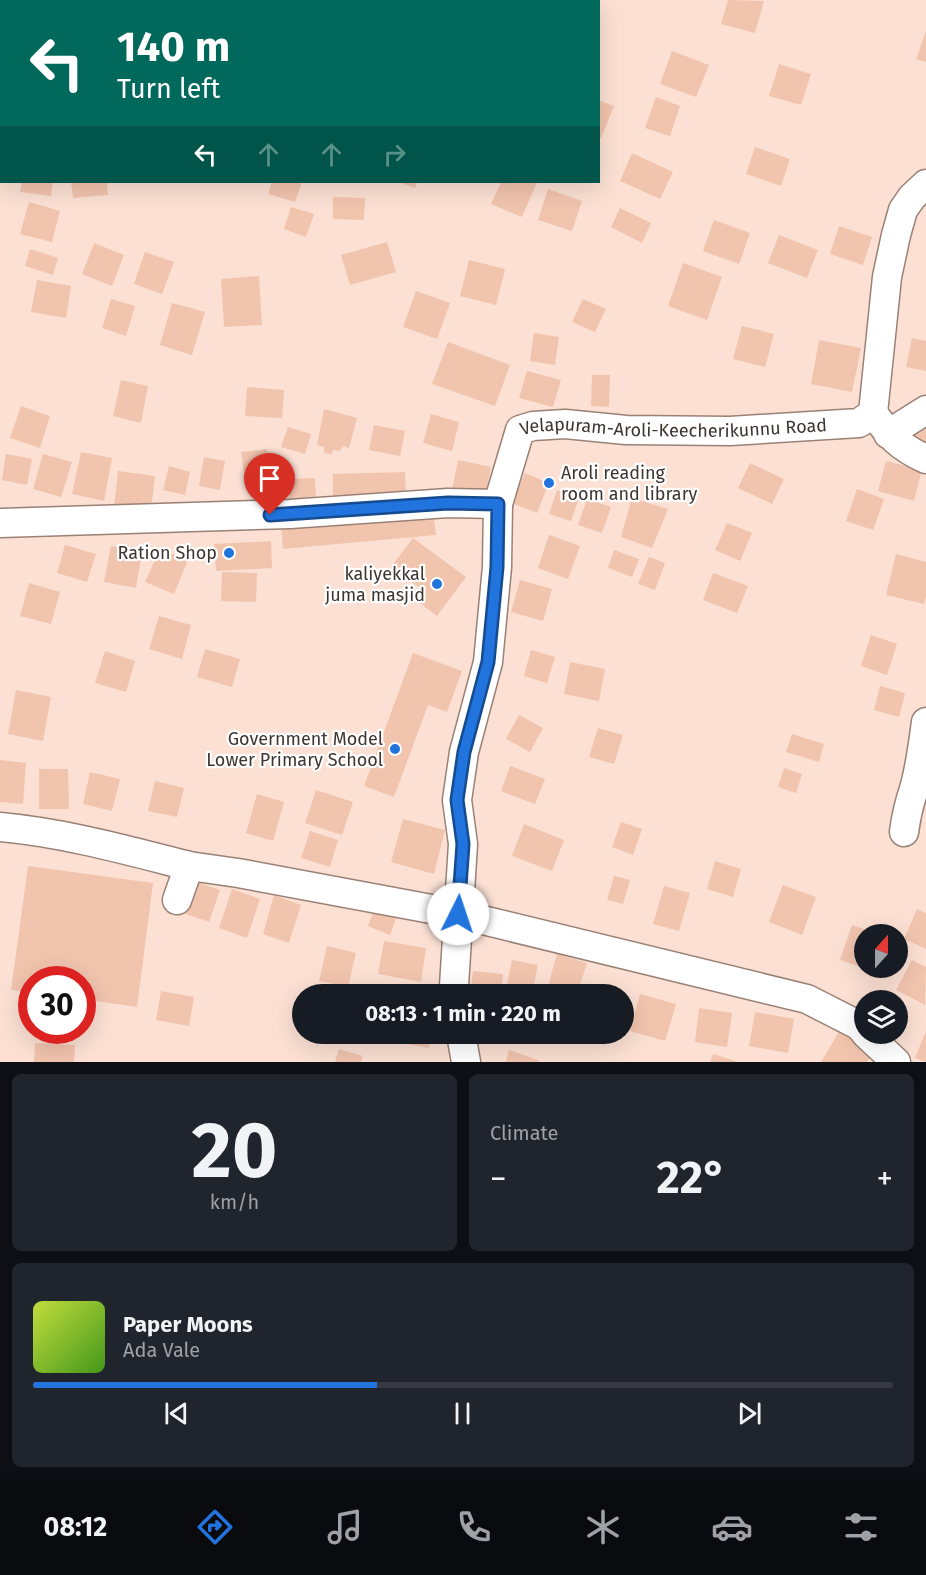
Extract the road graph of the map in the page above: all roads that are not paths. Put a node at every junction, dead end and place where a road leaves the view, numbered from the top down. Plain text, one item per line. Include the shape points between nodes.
1 (926, 184) edge
2 (926, 410) edge
3 (881, 423) junction
4 (926, 459) edge
5 (498, 504) junction
6 (0, 523) edge
7 (926, 722) edge
8 (0, 827) edge
9 (904, 832) dead end
10 (189, 866) junction
11 (177, 900) dead end
12 (458, 914) junction
13 (454, 984) edge
14 (854, 1023) edge
15 (463, 1044) edge
16 (877, 1044) edge
17 (466, 1062) edge
18 (896, 1062) edge

1 - 3 street via 903,210 887,277
2 - 3 street
3 - 4 street via 905,450
3 - 5 street, Velapuram-Aroli-Keecherikunnu Road via 730,431 533,426 520,430
5 - 6 street
5 - 12 street via 488,662 464,752 457,800 463,844
7 - 9 street
8 - 10 street via 94,841
10 - 11 street
10 - 12 street
12 - 13 street
12 - 14 street via 807,999
15 - 17 street
16 - 18 street

